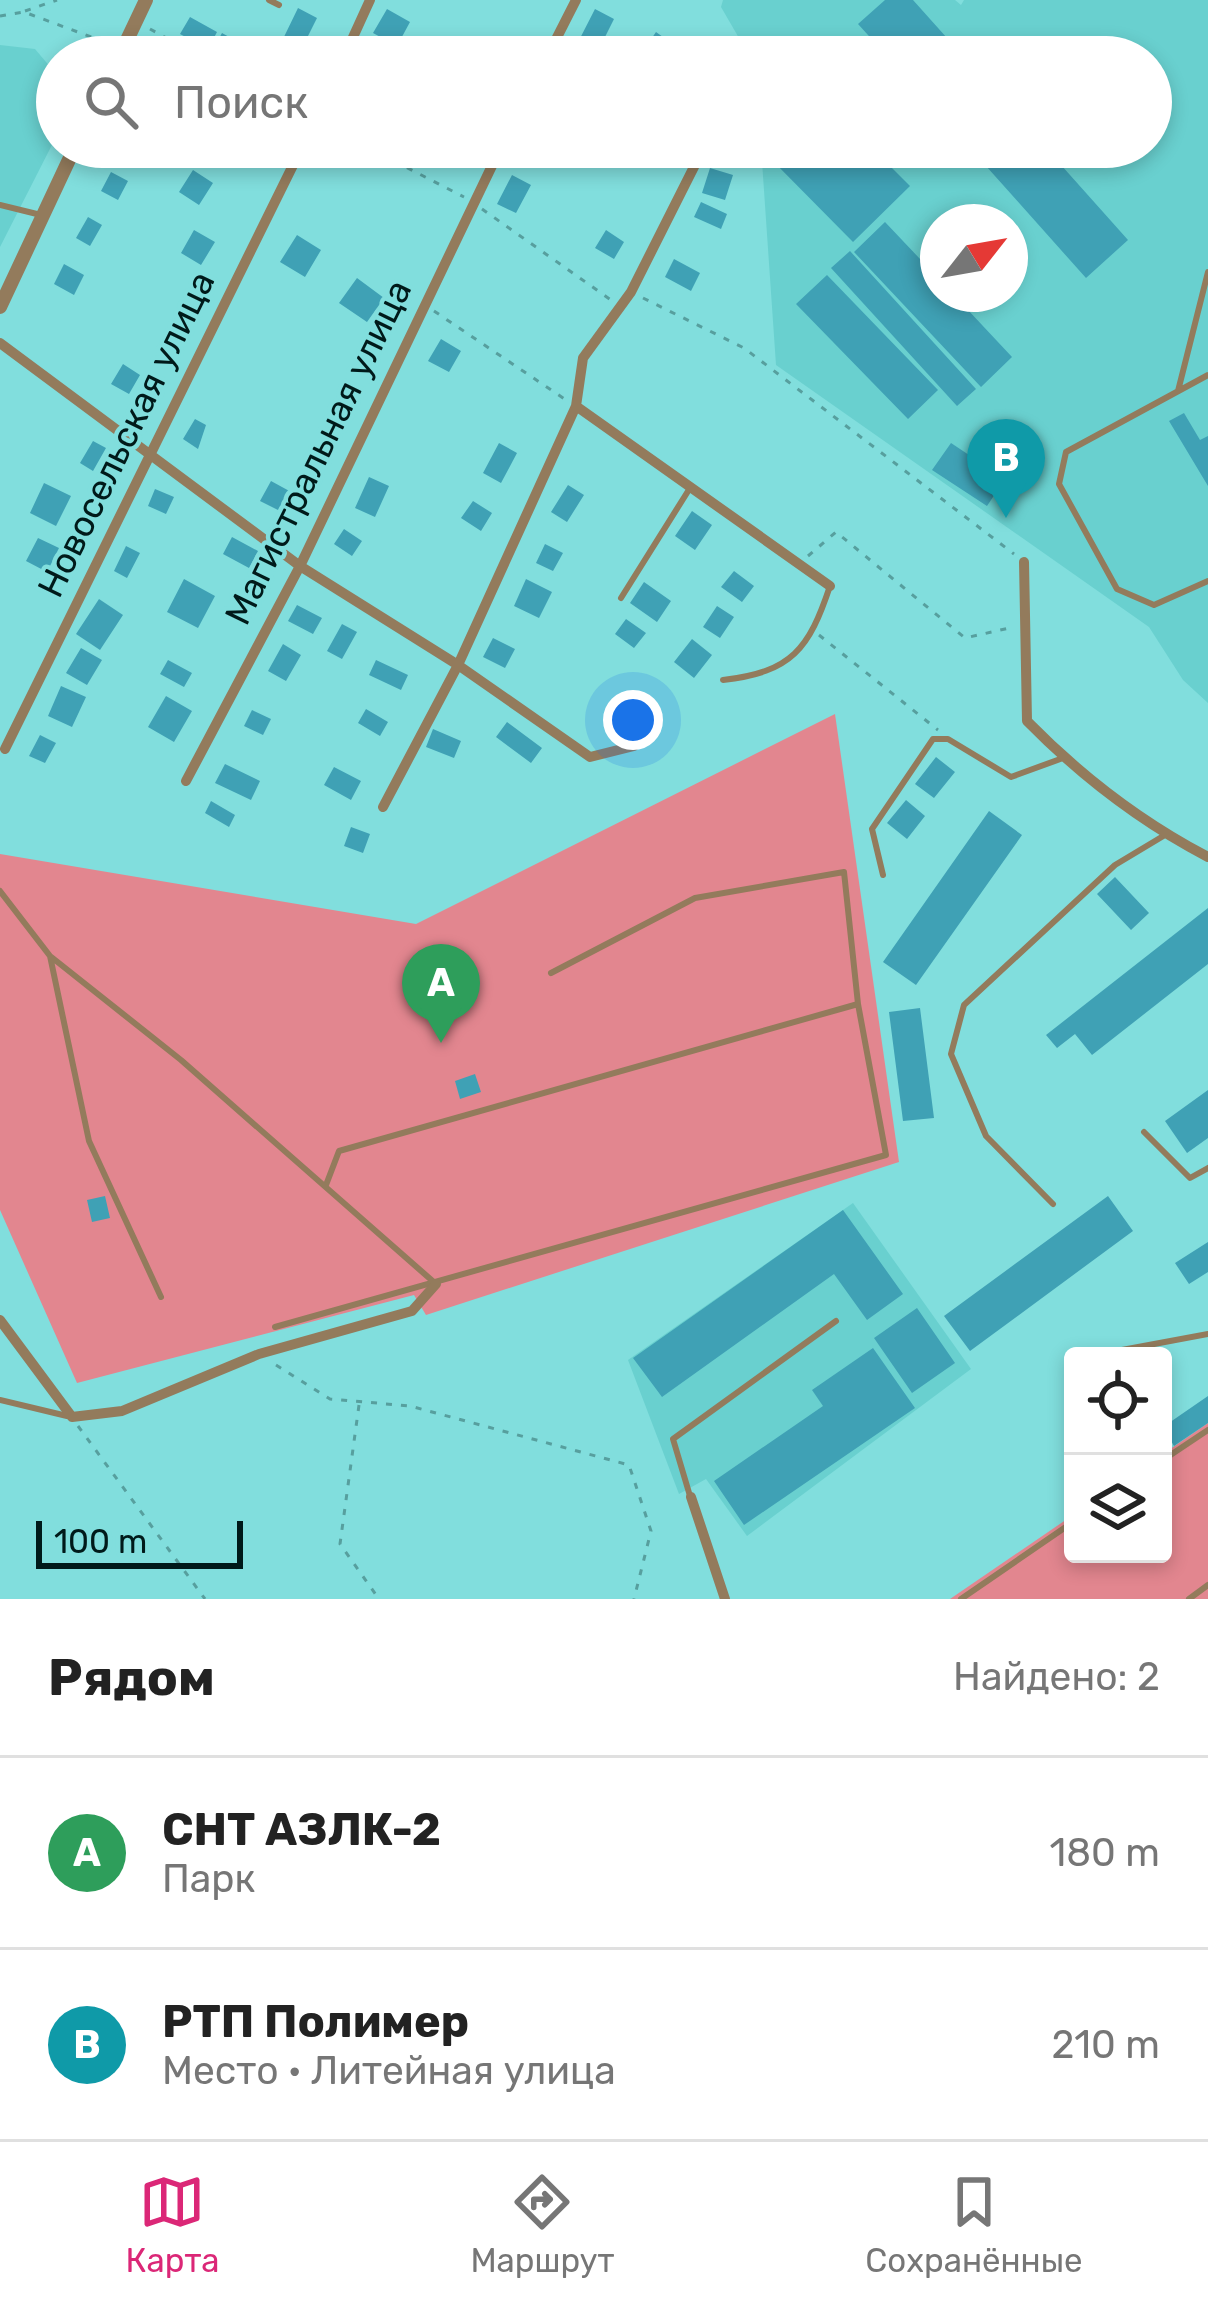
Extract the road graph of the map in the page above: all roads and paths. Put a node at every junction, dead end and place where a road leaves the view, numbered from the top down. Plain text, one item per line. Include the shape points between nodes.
1 (57, 0) edge
2 (146, 0) edge
3 (268, 0) edge
4 (370, 0) edge
5 (576, 0) edge
6 (279, 5) dead end
7 (24, 12) junction
8 (0, 16) edge
9 (136, 21) junction
10 (83, 36) edge
11 (126, 36) edge
12 (163, 36) edge
13 (354, 36) edge
14 (558, 36) edge
15 (64, 168) edge
16 (292, 168) edge
17 (408, 168) edge
18 (490, 168) edge
19 (693, 168) edge
20 (473, 202) junction
21 (0, 205) edge
22 (41, 215) junction
23 (1208, 272) edge
24 (631, 292) junction
25 (423, 304) junction
26 (618, 305) junction
27 (0, 307) edge
28 (0, 343) edge
29 (1208, 375) edge
30 (1178, 391) junction
31 (576, 406) junction
32 (150, 452) junction
33 (689, 488) junction
34 (802, 562) junction
35 (1024, 562) joint
36 (300, 566) junction
37 (1208, 581) edge
38 (830, 586) joint
39 (622, 598) dead end
40 (1028, 624) junction
41 (815, 631) junction
42 (458, 665) junction
43 (724, 680) dead end
44 (948, 739) junction
45 (634, 746) dead end
46 (5, 749) dead end
47 (1063, 758) junction
48 (187, 781) dead end
49 (383, 806) dead end
50 (1165, 835) junction
51 (1208, 857) edge
52 (883, 875) dead end
53 (0, 891) edge
54 (50, 956) junction
55 (551, 973) dead end
56 (859, 1004) junction
57 (1144, 1132) dead end
58 (1208, 1168) edge
59 (326, 1185) junction
60 (1052, 1204) dead end
61 (436, 1285) junction
62 (161, 1297) dead end
63 (0, 1320) edge
64 (836, 1321) dead end
65 (275, 1327) dead end
66 (1208, 1334) edge
67 (1138, 1347) edge
68 (259, 1354) junction
69 (0, 1400) edge
70 (359, 1402) junction
71 (72, 1417) junction
72 (1208, 1430) edge
73 (1170, 1455) edge
74 (691, 1497) joint
75 (1064, 1528) edge
76 (1208, 1586) edge
77 (205, 1599) edge
78 (380, 1599) edge
79 (634, 1599) edge
80 (725, 1599) edge
81 (961, 1599) edge
82 (1189, 1599) edge

1 - 7 path
2 - 9 street
3 - 6 lane
4 - 13 street
5 - 14 street
7 - 8 path
7 - 10 path
9 - 11 street
9 - 12 path
15 - 22 street
16 - 32 street, Новосельская улица
17 - 20 path
18 - 20 street, Магистральная улица
19 - 24 street
20 - 25 street, Магистральная улица
20 - 26 path
21 - 22 lane
22 - 27 street
23 - 30 lane
24 - 26 street
24 - 35 path via 744,348
25 - 31 path
25 - 36 street, Магистральная улица
26 - 31 street via 583,358
28 - 32 street
29 - 30 lane
30 - 37 lane via 1066,452 1059,484 1117,589 1154,605
31 - 33 street
31 - 42 street
32 - 36 street
32 - 46 street, Новосельская улица
33 - 34 street
33 - 39 lane
34 - 38 street
34 - 40 path via 836,532 965,638
35 - 40 street
36 - 42 street
36 - 48 street, Магистральная улица
38 - 41 lane
40 - 47 street via 1027,721
41 - 43 lane via 785,665
41 - 44 path
42 - 45 street via 590,757
42 - 49 street
44 - 47 lane via 1011,777
44 - 52 lane via 933,739 918,756 872,830
47 - 50 street
50 - 51 street
50 - 60 lane via 1115,865 964,1005 951,1054 986,1136
53 - 54 lane
54 - 59 lane
54 - 62 lane via 88,1141
55 - 56 lane via 695,898 844,872
56 - 59 lane via 339,1151
56 - 61 lane via 886,1155
57 - 58 lane via 1190,1178
59 - 61 lane
61 - 65 lane
61 - 68 street via 412,1311
63 - 71 street
64 - 74 lane via 674,1439
66 - 67 lane
68 - 70 path via 330,1399
68 - 71 street via 122,1411
69 - 71 lane
70 - 78 path via 340,1544
70 - 79 path via 410,1406 629,1466 651,1531
71 - 77 path
72 - 73 lane
74 - 80 street
75 - 81 lane
76 - 82 lane

